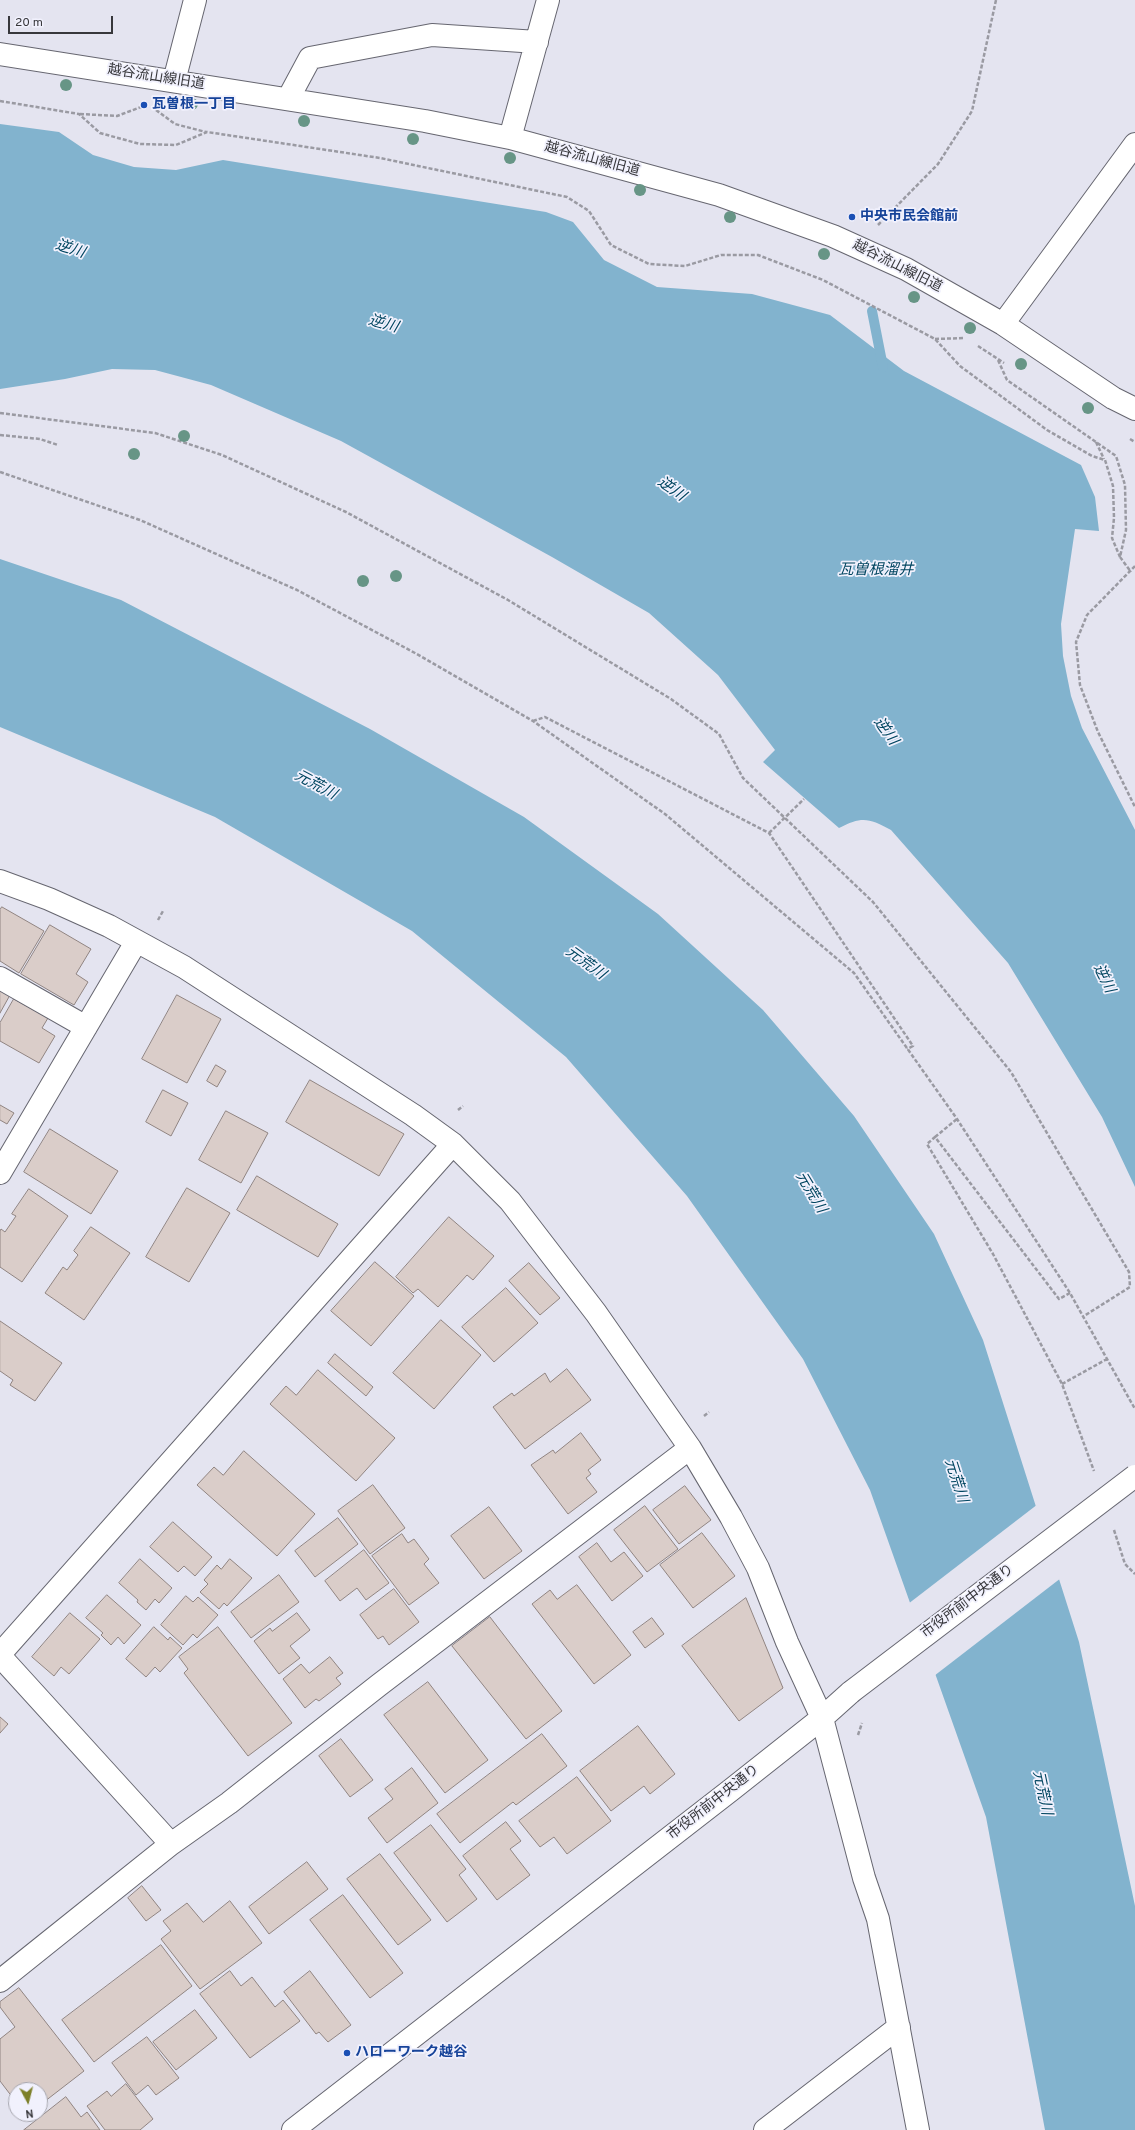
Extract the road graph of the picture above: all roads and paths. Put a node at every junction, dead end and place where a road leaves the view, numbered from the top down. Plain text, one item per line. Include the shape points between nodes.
1 (195, 0) edge
2 (548, 0) edge
3 (996, 0) edge
4 (537, 42) junction
5 (0, 54) edge
6 (174, 81) junction
7 (288, 99) junction
8 (0, 101) edge
9 (142, 107) dead end
10 (154, 108) dead end
11 (79, 114) junction
12 (207, 132) junction
13 (510, 138) junction
14 (1135, 144) edge
15 (857, 247) junction
16 (1003, 324) junction
17 (959, 334) dead end
18 (965, 338) junction
19 (935, 339) junction
20 (997, 359) junction
21 (1010, 367) dead end
22 (1135, 408) edge
23 (0, 413) edge
24 (0, 435) edge
25 (1124, 435) dead end
26 (1095, 441) junction
27 (1135, 442) edge
28 (58, 444) dead end
29 (1105, 460) junction
30 (0, 472) edge
31 (1120, 557) junction
32 (1135, 566) edge
33 (1131, 572) junction
34 (533, 722) junction
35 (804, 799) dead end
36 (1135, 807) edge
37 (786, 817) junction
38 (769, 833) junction
39 (0, 881) edge
40 (136, 942) junction
41 (0, 978) edge
42 (86, 1027) junction
43 (907, 1049) junction
44 (957, 1119) junction
45 (935, 1137) junction
46 (453, 1144) junction
47 (0, 1173) edge
48 (1070, 1293) junction
49 (1084, 1316) junction
50 (1107, 1359) junction
51 (1062, 1384) junction
52 (1135, 1409) edge
53 (690, 1448) junction
54 (1135, 1476) edge
55 (1096, 1477) dead end
56 (1113, 1528) dead end
57 (1135, 1574) edge
58 (0, 1655) edge
59 (822, 1718) junction
60 (171, 1844) junction
61 (0, 1981) edge
62 (899, 2027) junction
63 (293, 2130) edge
64 (765, 2130) edge
65 (918, 2130) edge

1 - 6 street
2 - 4 street
3 - 15 path via 972,111 938,164
4 - 7 street via 432,35 310,58
4 - 13 street
5 - 6 street, 越谷流山線旧道
6 - 7 street, 越谷流山線旧道
7 - 13 street, 越谷流山線旧道 via 425,120
8 - 11 path
9 - 11 path via 117,116
10 - 12 path via 175,124
11 - 12 path via 100,134 140,144 176,145
12 - 19 path via 380,158 567,197 589,211 611,245 649,264 685,266 721,255 758,256 823,280
13 - 15 street, 越谷流山線旧道 via 719,195
14 - 16 street
15 - 16 street, 越谷流山線旧道 via 906,270
16 - 22 street, 越谷流山線旧道 via 1113,398
17 - 18 path
18 - 19 path
18 - 20 path
19 - 29 path via 960,366 1047,430 1092,456
20 - 21 path
20 - 26 path via 1007,380
23 - 37 path via 155,433 222,455 346,512 508,600 672,699 719,734 743,778
24 - 28 path via 40,438
25 - 27 path
26 - 29 path
26 - 31 path via 1116,456 1126,485 1126,530
29 - 31 path via 1113,486 1112,538
30 - 34 path via 140,520 297,590 415,653
31 - 33 path
32 - 33 path
33 - 36 path via 1087,615 1076,642 1080,685 1098,732
34 - 38 path via 544,717
34 - 43 path via 665,814 854,973
35 - 37 path
37 - 38 path
37 - 49 path via 873,902 1015,1079 1129,1272 1130,1287
38 - 43 path via 913,1046
39 - 40 street via 63,905
40 - 42 street
40 - 46 street via 184,967 413,1115
41 - 42 street
42 - 47 street
43 - 44 path
44 - 45 path
44 - 48 path
45 - 48 path via 1059,1298
45 - 51 path via 927,1144 993,1254
46 - 53 street via 510,1201 596,1313
46 - 58 street
48 - 49 path
49 - 50 path
50 - 51 path
50 - 52 path
51 - 55 path
53 - 59 street via 758,1568 787,1642
53 - 60 street via 229,1803
54 - 59 street, 市役所前中央通り, bridge via 851,1692
56 - 57 path via 1125,1564
58 - 60 street
59 - 62 street via 864,1878 878,1919
59 - 63 street, 市役所前中央通り
60 - 61 street
62 - 64 street
62 - 65 street

